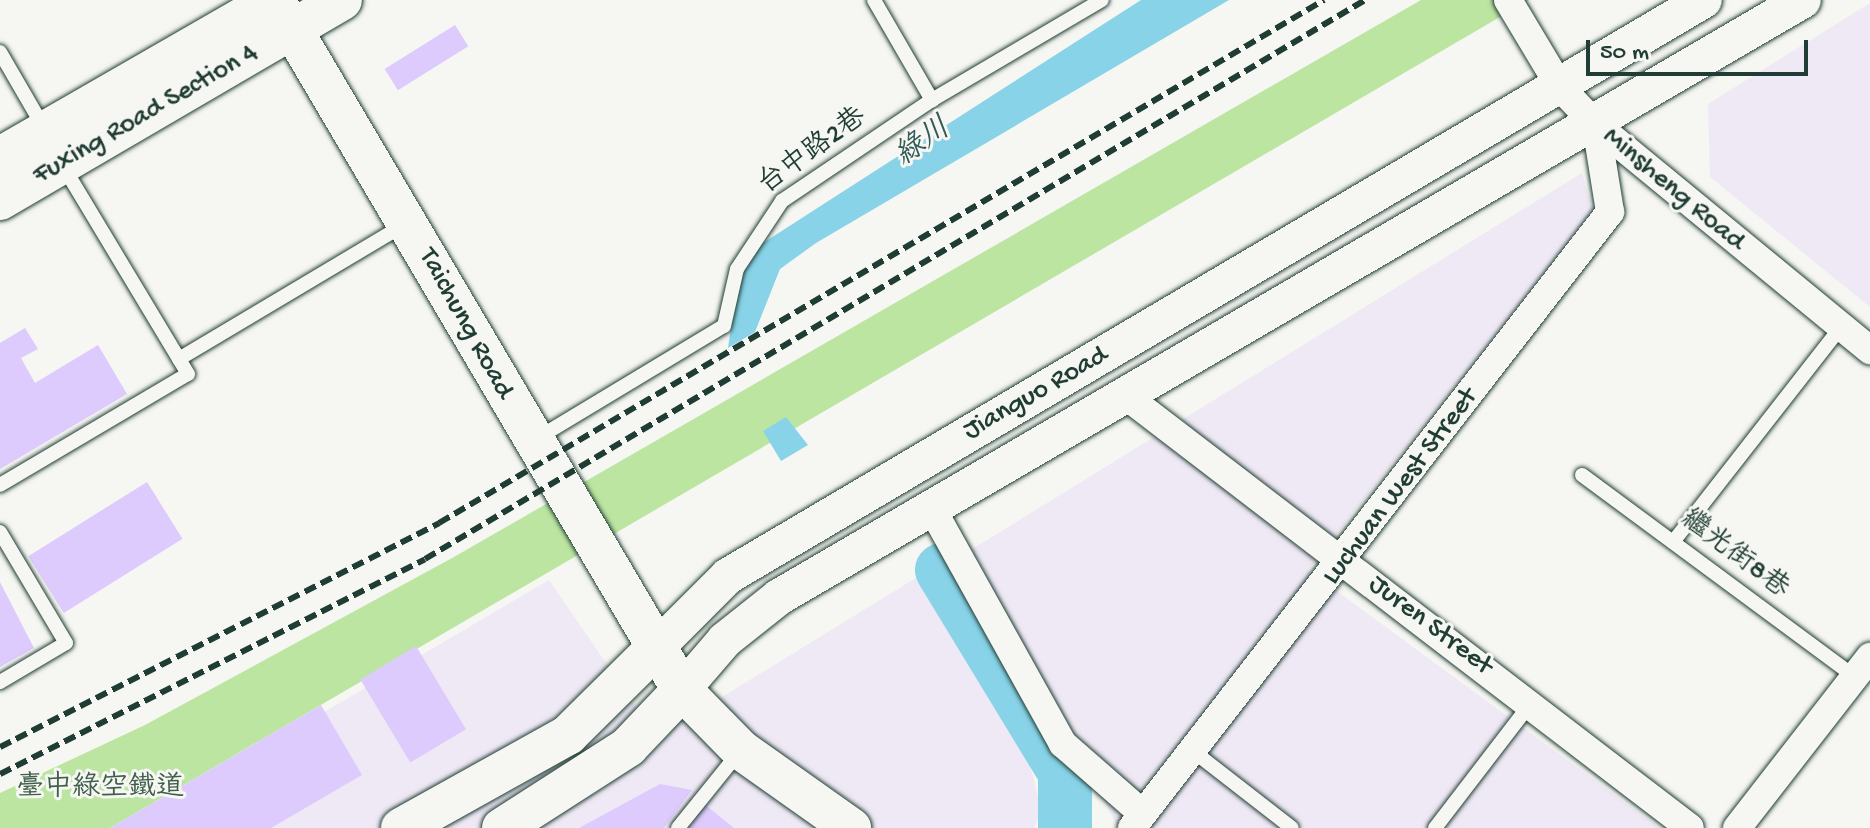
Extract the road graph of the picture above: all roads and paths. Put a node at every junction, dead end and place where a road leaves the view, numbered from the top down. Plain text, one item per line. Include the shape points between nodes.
1 (342, 0) edge
2 (874, 0) edge
3 (1102, 0) edge
4 (1508, 0) edge
5 (1704, 0) edge
6 (1803, 0) edge
7 (280, 10) edge
8 (0, 52) edge
9 (1560, 87) junction
10 (932, 100) junction
11 (1596, 125) junction
12 (54, 147) junction
13 (0, 157) edge
14 (0, 200) edge
15 (408, 223) junction
16 (1841, 327) junction
17 (1870, 350) edge
18 (179, 359) junction
19 (1130, 399) junction
20 (531, 442) junction
21 (1582, 475) dead end
22 (0, 485) edge
23 (931, 507) junction
24 (0, 532) edge
25 (1673, 542) junction
26 (1345, 561) junction
27 (656, 648) junction
28 (1862, 667) edge
29 (0, 682) edge
30 (682, 690) junction
31 (1531, 702) junction
32 (741, 750) junction
33 (1193, 751) junction
34 (1138, 821) edge
35 (401, 828) edge
36 (502, 828) edge
37 (678, 828) edge
38 (851, 828) edge
39 (1292, 828) edge
40 (1435, 828) edge
41 (1690, 828) edge
42 (1737, 828) edge

1 - 7 main road, Fuxing Road Section 4
2 - 10 lane
3 - 10 lane, 台中路2巷
4 - 9 street, Minsheng Road
5 - 9 street, Jianguo Road
6 - 11 street, Jianguo Road
7 - 12 main road, Fuxing Road Section 4
7 - 15 main road, Taichung Road
8 - 12 lane
9 - 11 street, Minsheng Road
9 - 27 street, Jianguo Road via 728,576
10 - 20 lane, 台中路2巷 via 782,201 737,269 724,326
11 - 16 street, Minsheng Road
11 - 19 street, Jianguo Road
11 - 26 street, Luchuan West Street via 1610,212
12 - 13 main road, Fuxing Road Section 4
12 - 14 main road, Fuxing Road Section 4
12 - 18 lane
15 - 18 lane
15 - 20 main road, Taichung Road
16 - 17 street, Minsheng Road
16 - 25 lane
18 - 22 lane via 188,374
19 - 23 street, Jianguo Road
19 - 26 street, Juren Street
20 - 27 main road, Taichung Road
21 - 25 lane, 繼光街8巷
23 - 30 street, Jianguo Road via 748,618
23 - 34 street via 1063,744
24 - 29 lane via 66,643
25 - 28 lane, 繼光街8巷
26 - 31 street, Juren Street
26 - 33 street, Luchuan West Street
27 - 30 main road, Taichung Road
27 - 35 main road, Jianguo Road via 568,735
28 - 42 street
30 - 32 main road, Taichung Road
30 - 36 main road, Jianguo Road via 606,764
31 - 40 lane
31 - 41 street, Juren Street
32 - 37 lane
32 - 38 main road, Taichung Road
33 - 34 street, Luchuan West Street
33 - 39 lane

